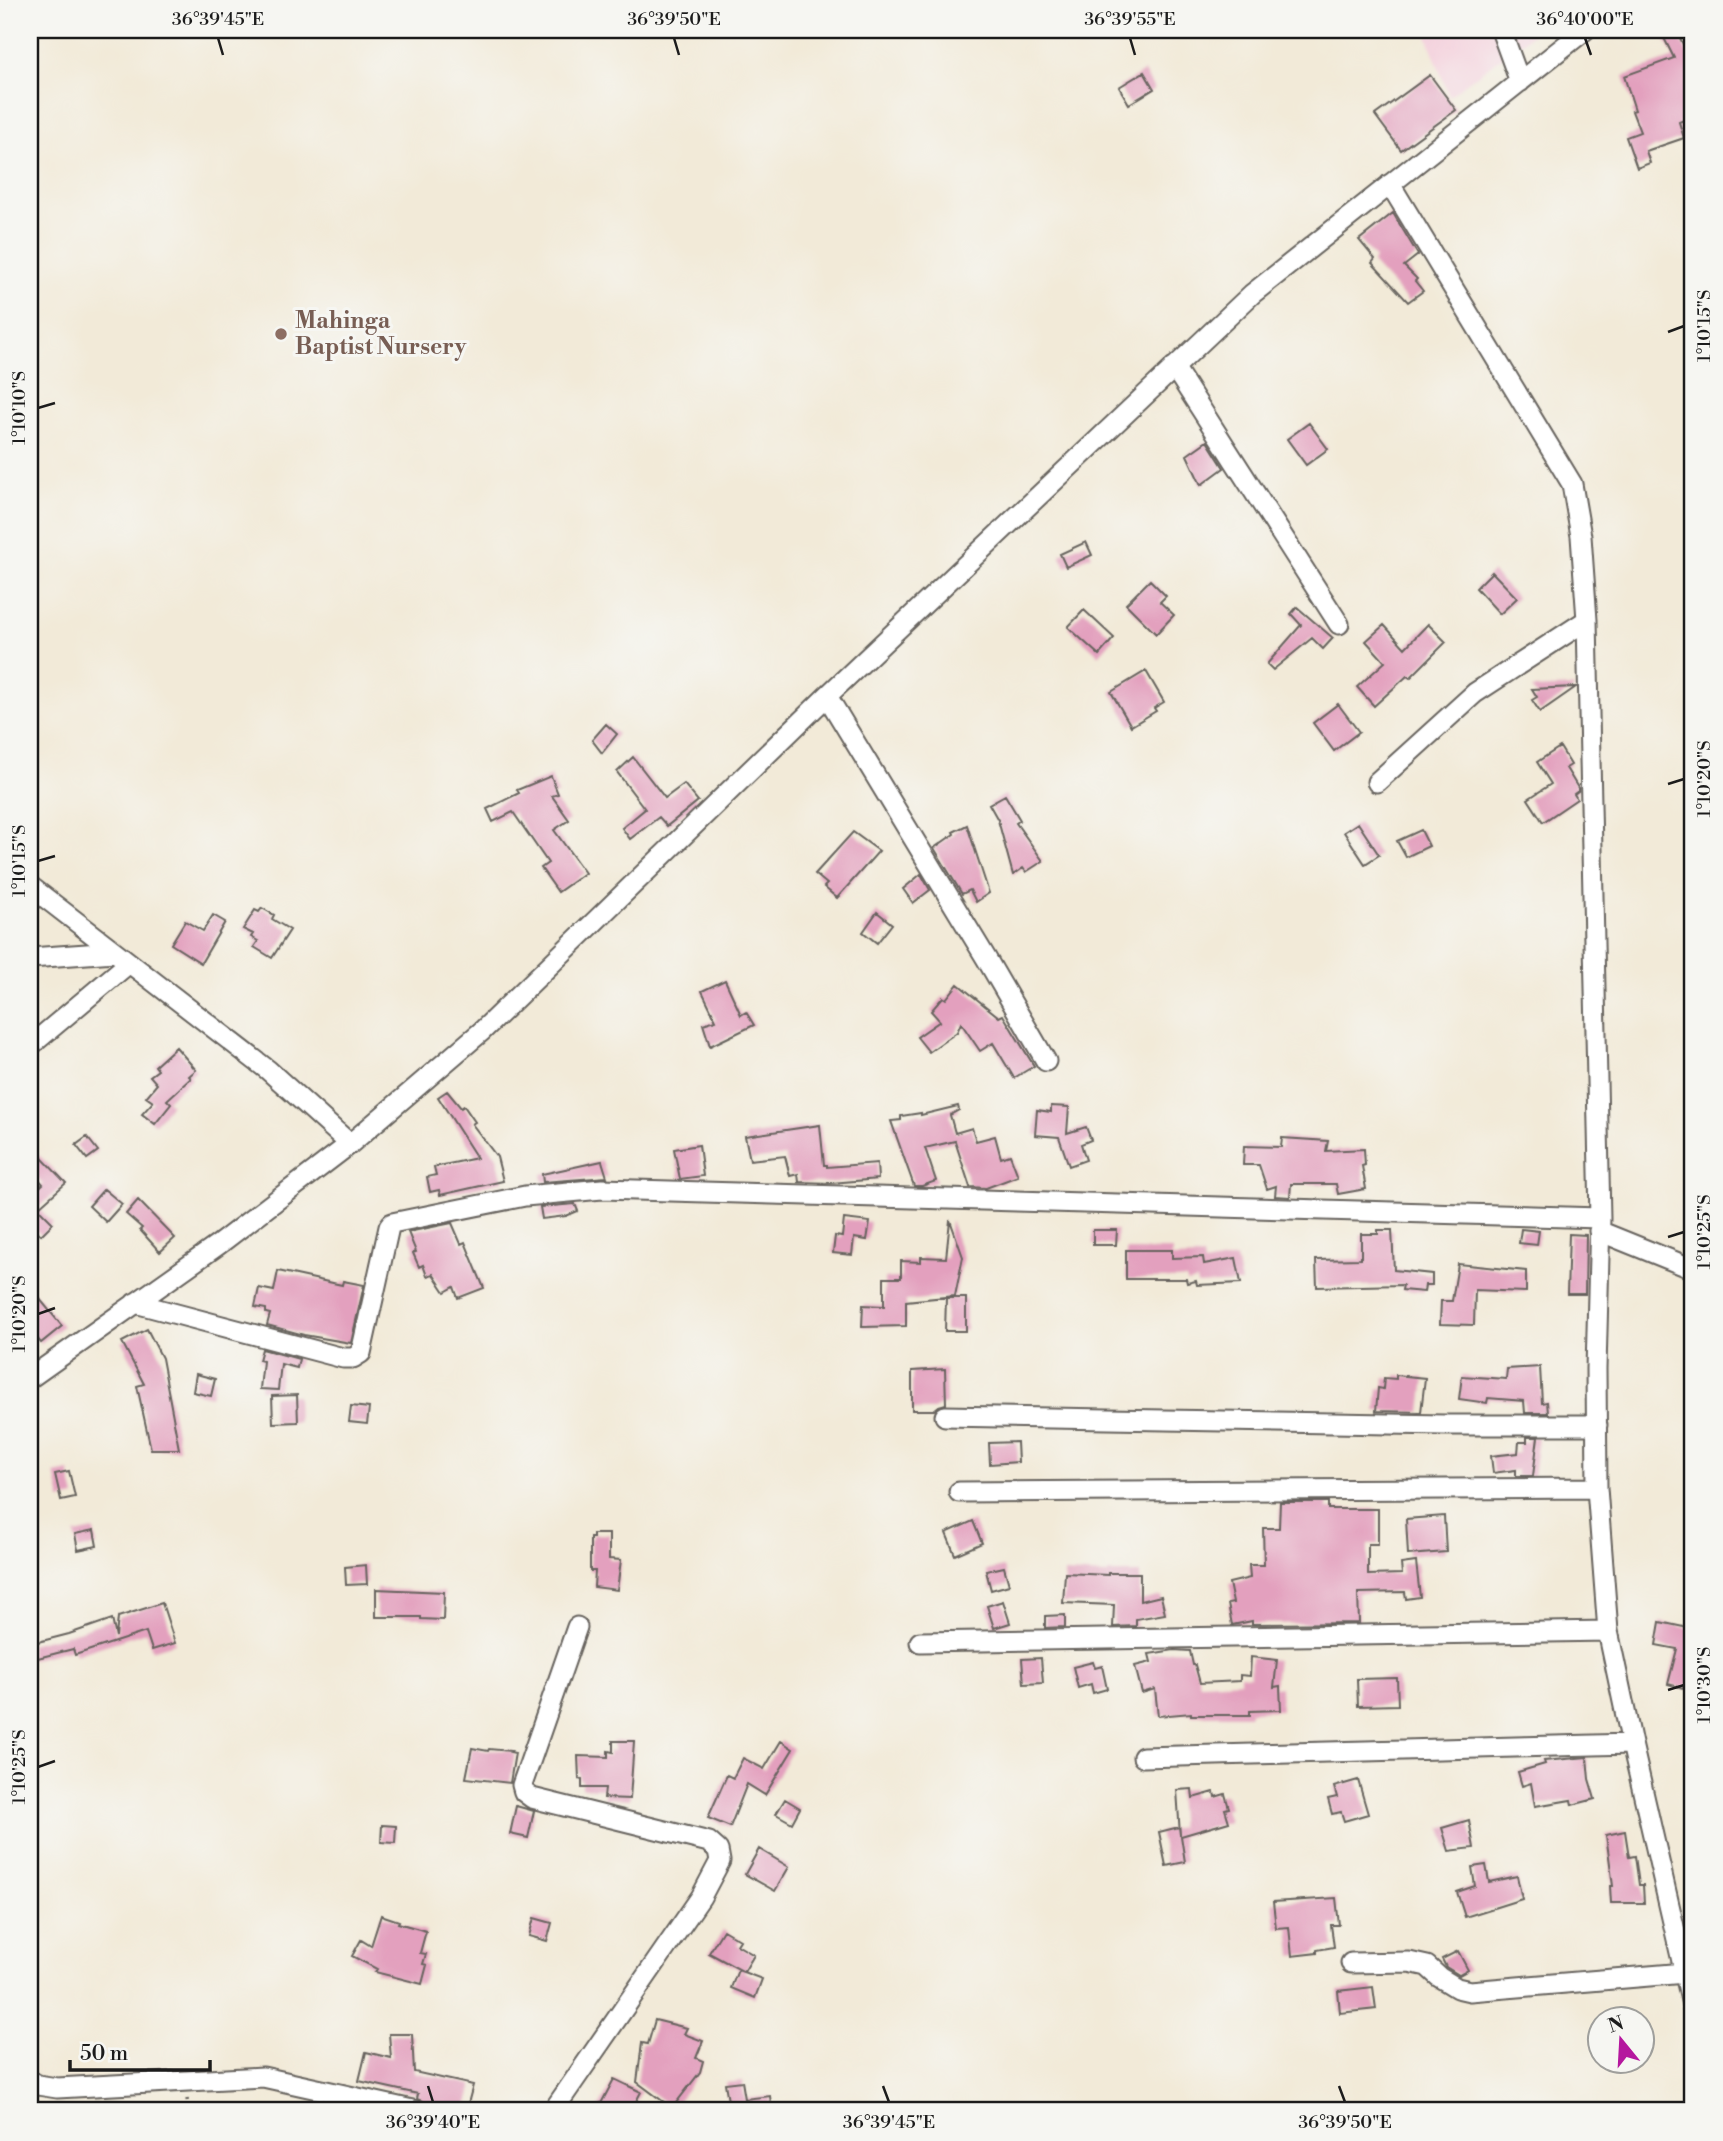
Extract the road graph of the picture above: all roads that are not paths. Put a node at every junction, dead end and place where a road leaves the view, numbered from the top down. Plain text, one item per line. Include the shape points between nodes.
1 (1501, 30) edge
2 (1585, 30) edge
3 (1520, 82) junction
4 (1390, 184) junction
5 (1174, 367) junction
6 (1587, 620) junction
7 (1339, 624) dead end
8 (827, 696) junction
9 (1377, 782) dead end
10 (30, 886) edge
11 (30, 958) edge
12 (122, 958) junction
13 (30, 1046) edge
14 (1046, 1061) dead end
15 (350, 1144) junction
16 (1599, 1224) junction
17 (1693, 1269) edge
18 (135, 1303) junction
19 (30, 1378) edge
20 (945, 1416) dead end
21 (1597, 1425) junction
22 (1597, 1488) junction
23 (959, 1492) dead end
24 (577, 1627) dead end
25 (1608, 1631) junction
26 (920, 1642) dead end
27 (1632, 1744) junction
28 (1143, 1757) dead end
29 (1351, 1963) dead end
30 (1685, 1973) junction
31 (1693, 2009) edge
32 (30, 2081) edge
33 (416, 2111) edge
34 (553, 2111) edge

1 - 3 street
2 - 3 street
3 - 4 street
4 - 5 street via 1252,295
4 - 6 street via 1572,484
5 - 7 street
5 - 8 street
6 - 9 street via 1475,693
6 - 16 street
8 - 14 street
8 - 15 street via 482,1031
10 - 12 street
11 - 12 street
12 - 13 street
12 - 15 street via 268,1070
15 - 18 street
16 - 17 street
16 - 18 street via 602,1189 525,1196 393,1223 361,1353 353,1358
16 - 21 street
18 - 19 street
20 - 21 street
21 - 22 street
22 - 23 street
22 - 25 street
24 - 34 street via 522,1785 524,1792 532,1798 709,1842 718,1850 720,1861 701,1897
25 - 26 street
25 - 27 street
27 - 28 street
27 - 30 street
29 - 30 street via 1427,1966 1457,1988 1470,1991
30 - 31 street
32 - 33 street via 57,2088 263,2077

